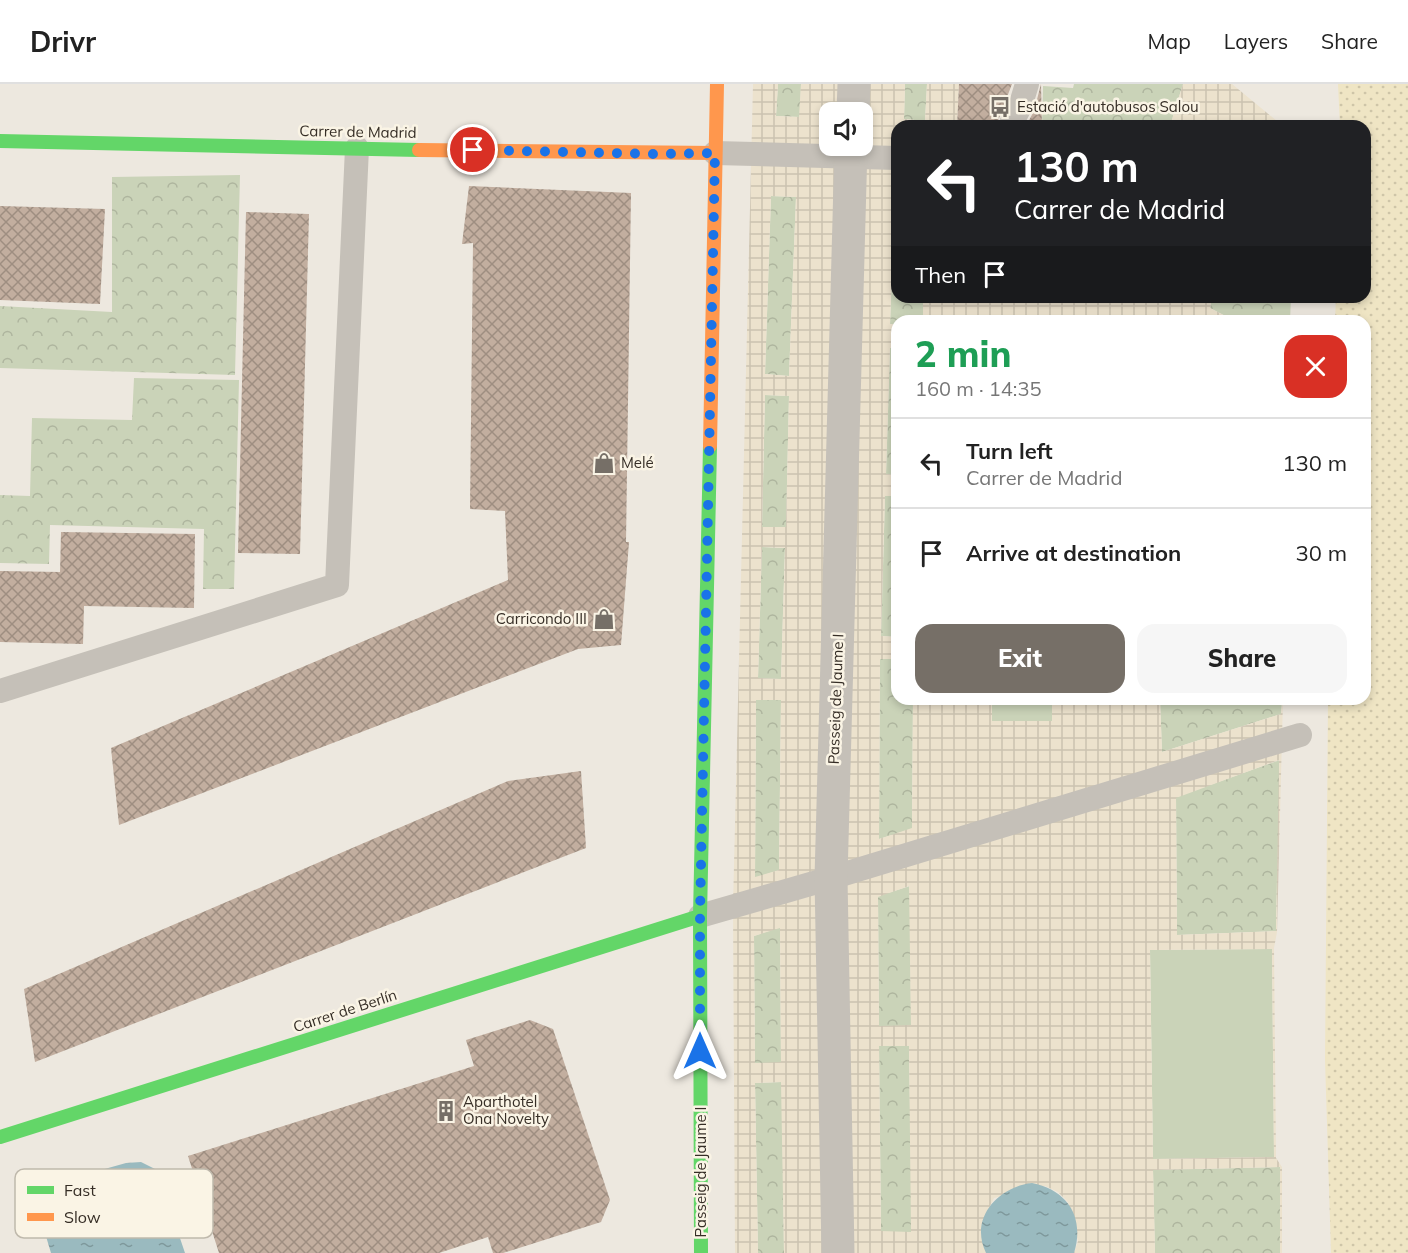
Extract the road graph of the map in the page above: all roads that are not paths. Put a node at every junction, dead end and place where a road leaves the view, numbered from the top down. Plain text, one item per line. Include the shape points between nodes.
1 (717, 84) edge
2 (854, 84) edge
3 (1027, 84) edge
4 (853, 102) edge
5 (1013, 120) edge
6 (0, 141) edge
7 (357, 148) junction
8 (819, 151) edge
9 (715, 153) junction
10 (873, 154) edge
11 (851, 156) edge
12 (891, 157) edge
13 (0, 691) edge
14 (1300, 735) dead end
15 (831, 878) junction
16 (700, 916) junction
17 (0, 1137) edge
18 (701, 1253) edge
19 (838, 1253) edge

1 - 9 street, Passeig de Jaume I
2 - 4 street
3 - 5 lane
6 - 7 street, Carrer de Madrid
7 - 9 street, Carrer de Madrid
7 - 13 lane via 337,585
8 - 9 lane
9 - 16 street, Passeig de Jaume I
10 - 12 lane
11 - 15 street, Passeig de Jaume I
14 - 15 lane
15 - 16 lane
15 - 19 street, Passeig de Jaume I
16 - 17 street, Carrer de Berlín
16 - 18 street, Passeig de Jaume I

